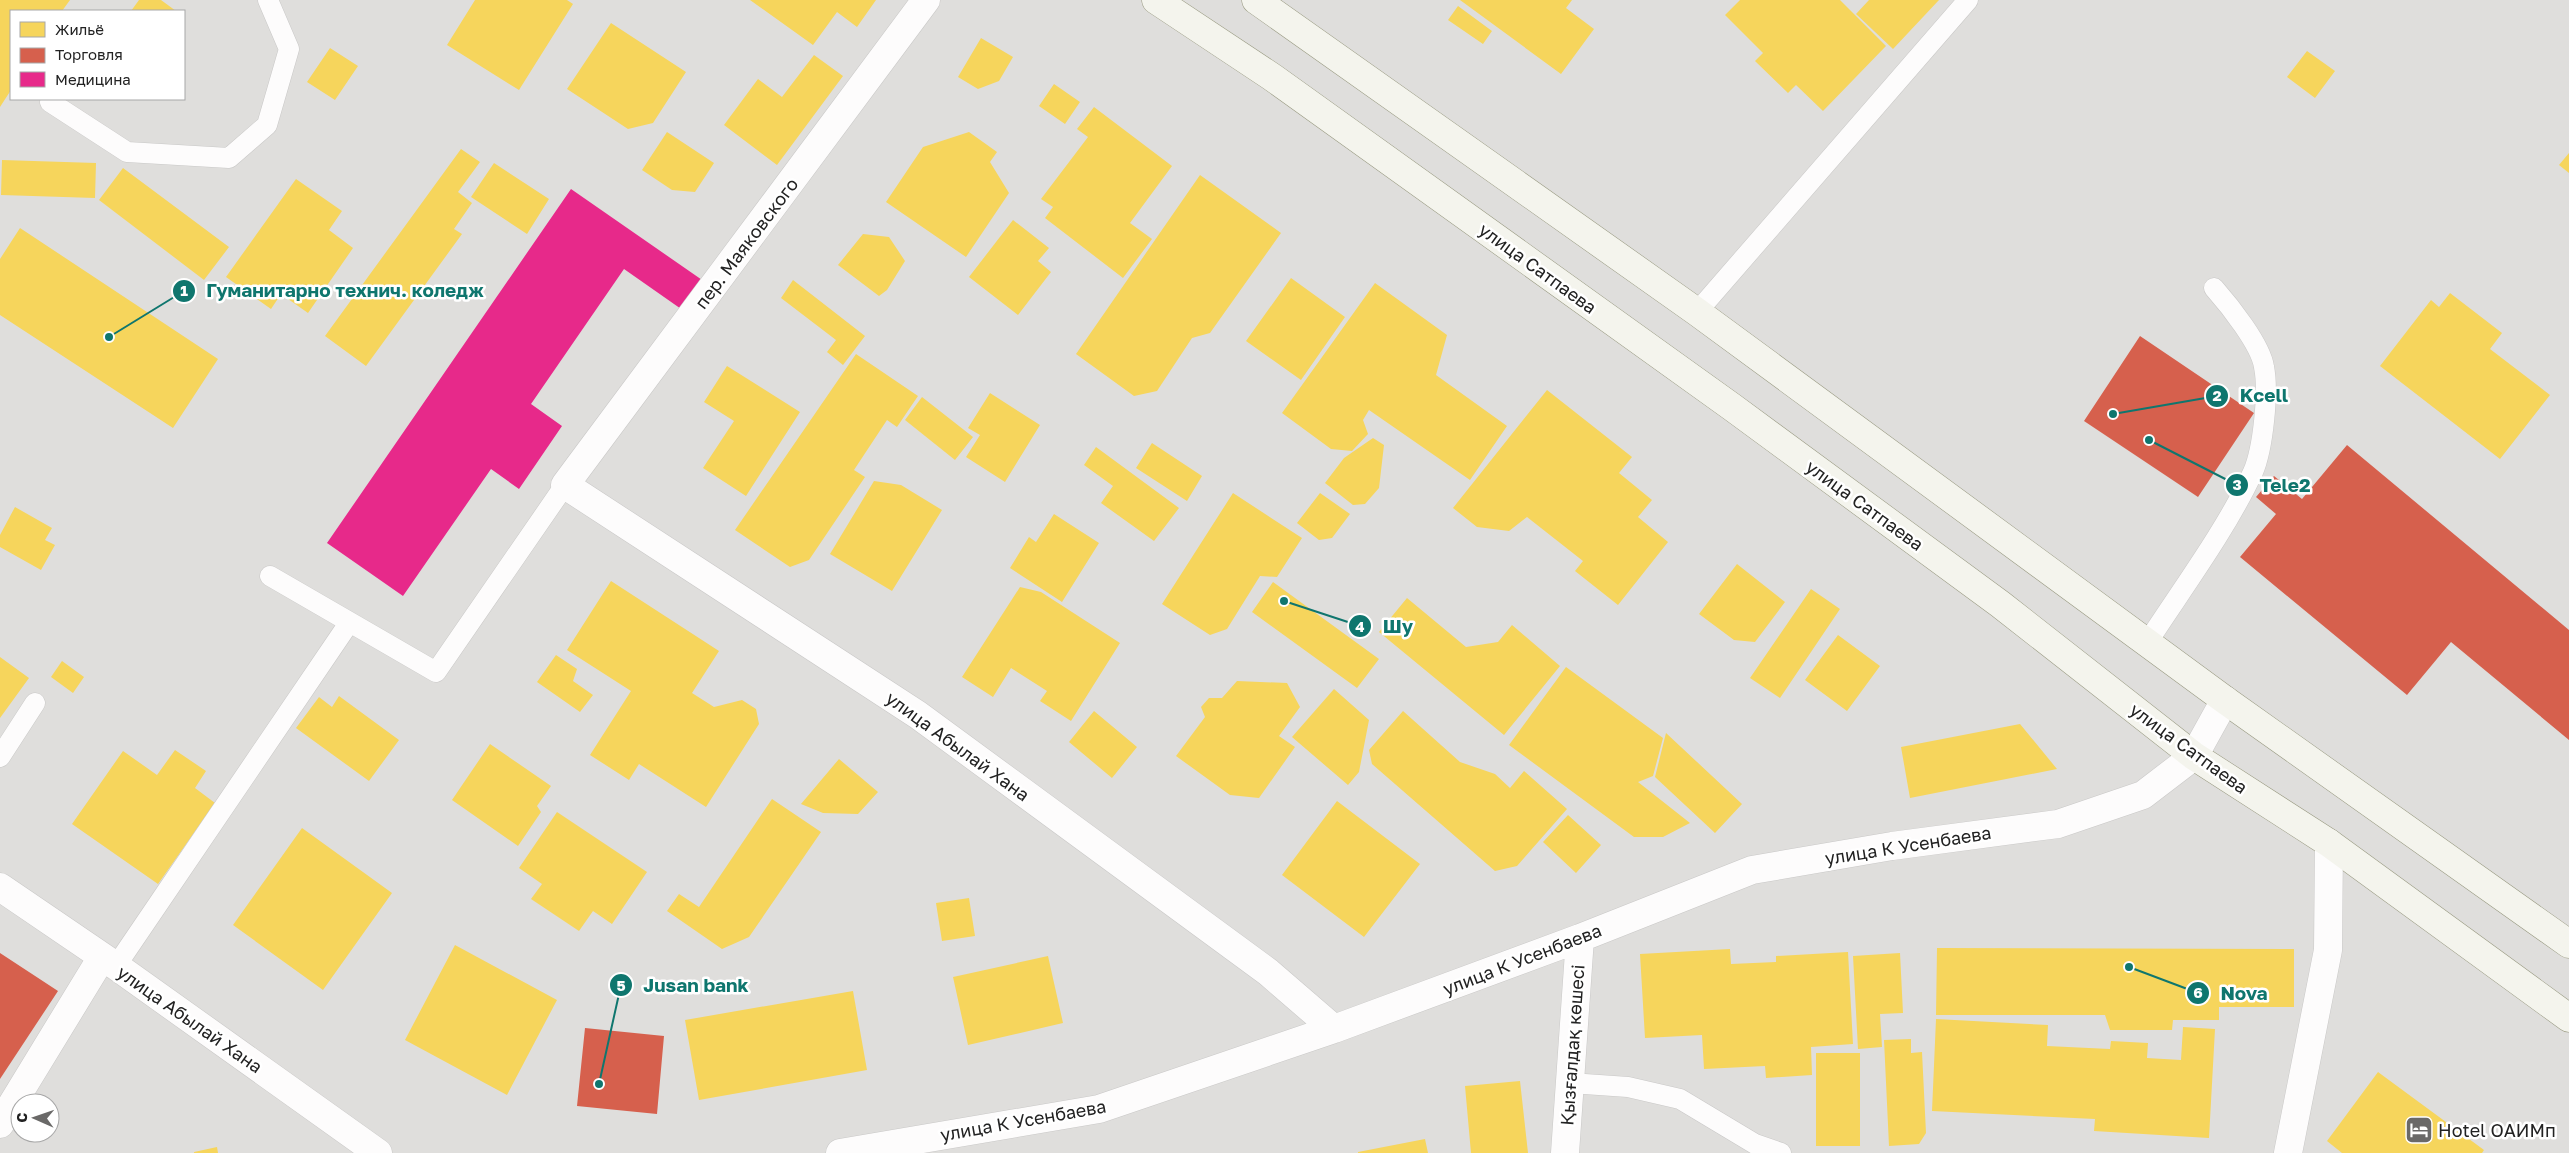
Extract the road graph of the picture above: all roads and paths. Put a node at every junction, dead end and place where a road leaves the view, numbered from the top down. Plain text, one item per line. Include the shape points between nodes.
1 (268, 0) edge
2 (926, 0) edge
3 (1156, 0) edge
4 (1256, 0) edge
5 (1968, 0) edge
6 (50, 102) dead end
7 (2214, 288) dead end
8 (1697, 312) junction
9 (565, 485) junction
10 (270, 576) dead end
11 (350, 623) junction
12 (2147, 643) junction
13 (2225, 700) junction
14 (35, 703) dead end
15 (2194, 756) junction
16 (0, 757) edge
17 (2329, 843) junction
18 (0, 887) edge
19 (1580, 938) junction
20 (2569, 944) edge
21 (109, 962) junction
22 (2569, 1018) edge
23 (1334, 1029) junction
24 (1570, 1083) junction
25 (0, 1124) edge
26 (378, 1153) edge
27 (840, 1153) edge
28 (1565, 1153) edge
29 (1781, 1153) edge
30 (2288, 1153) edge

1 - 6 lane via 289,49 267,124 228,158 127,152
2 - 9 street, пер. Маяковского
3 - 15 street, улица Сатпаева via 1272,77 1732,407 2000,604
4 - 8 street
5 - 8 lane
7 - 12 lane via 2241,320 2264,366 2266,409 2254,470 2218,533
8 - 12 street
9 - 11 lane via 436,672
9 - 23 street, улица Абылай Хана via 918,715 1268,972
10 - 11 lane
11 - 21 lane
12 - 13 street
13 - 15 street
13 - 20 street
14 - 16 lane
15 - 17 street, улица Сатпаева
15 - 19 street, улица К Усенбаева via 2143,795 2058,824 1892,846 1752,870
17 - 22 street, улица Сатпаева
17 - 30 street via 2328,950
18 - 21 street, улица Абылай Хана
19 - 23 street, улица К Усенбаева
19 - 24 street, Қызғалдақ көшесі
21 - 25 street
21 - 26 street, улица Абылай Хана
23 - 27 street, улица К Усенбаева via 1099,1109
24 - 28 street, Қызғалдақ көшесі
24 - 29 lane via 1628,1087 1680,1099 1755,1144

